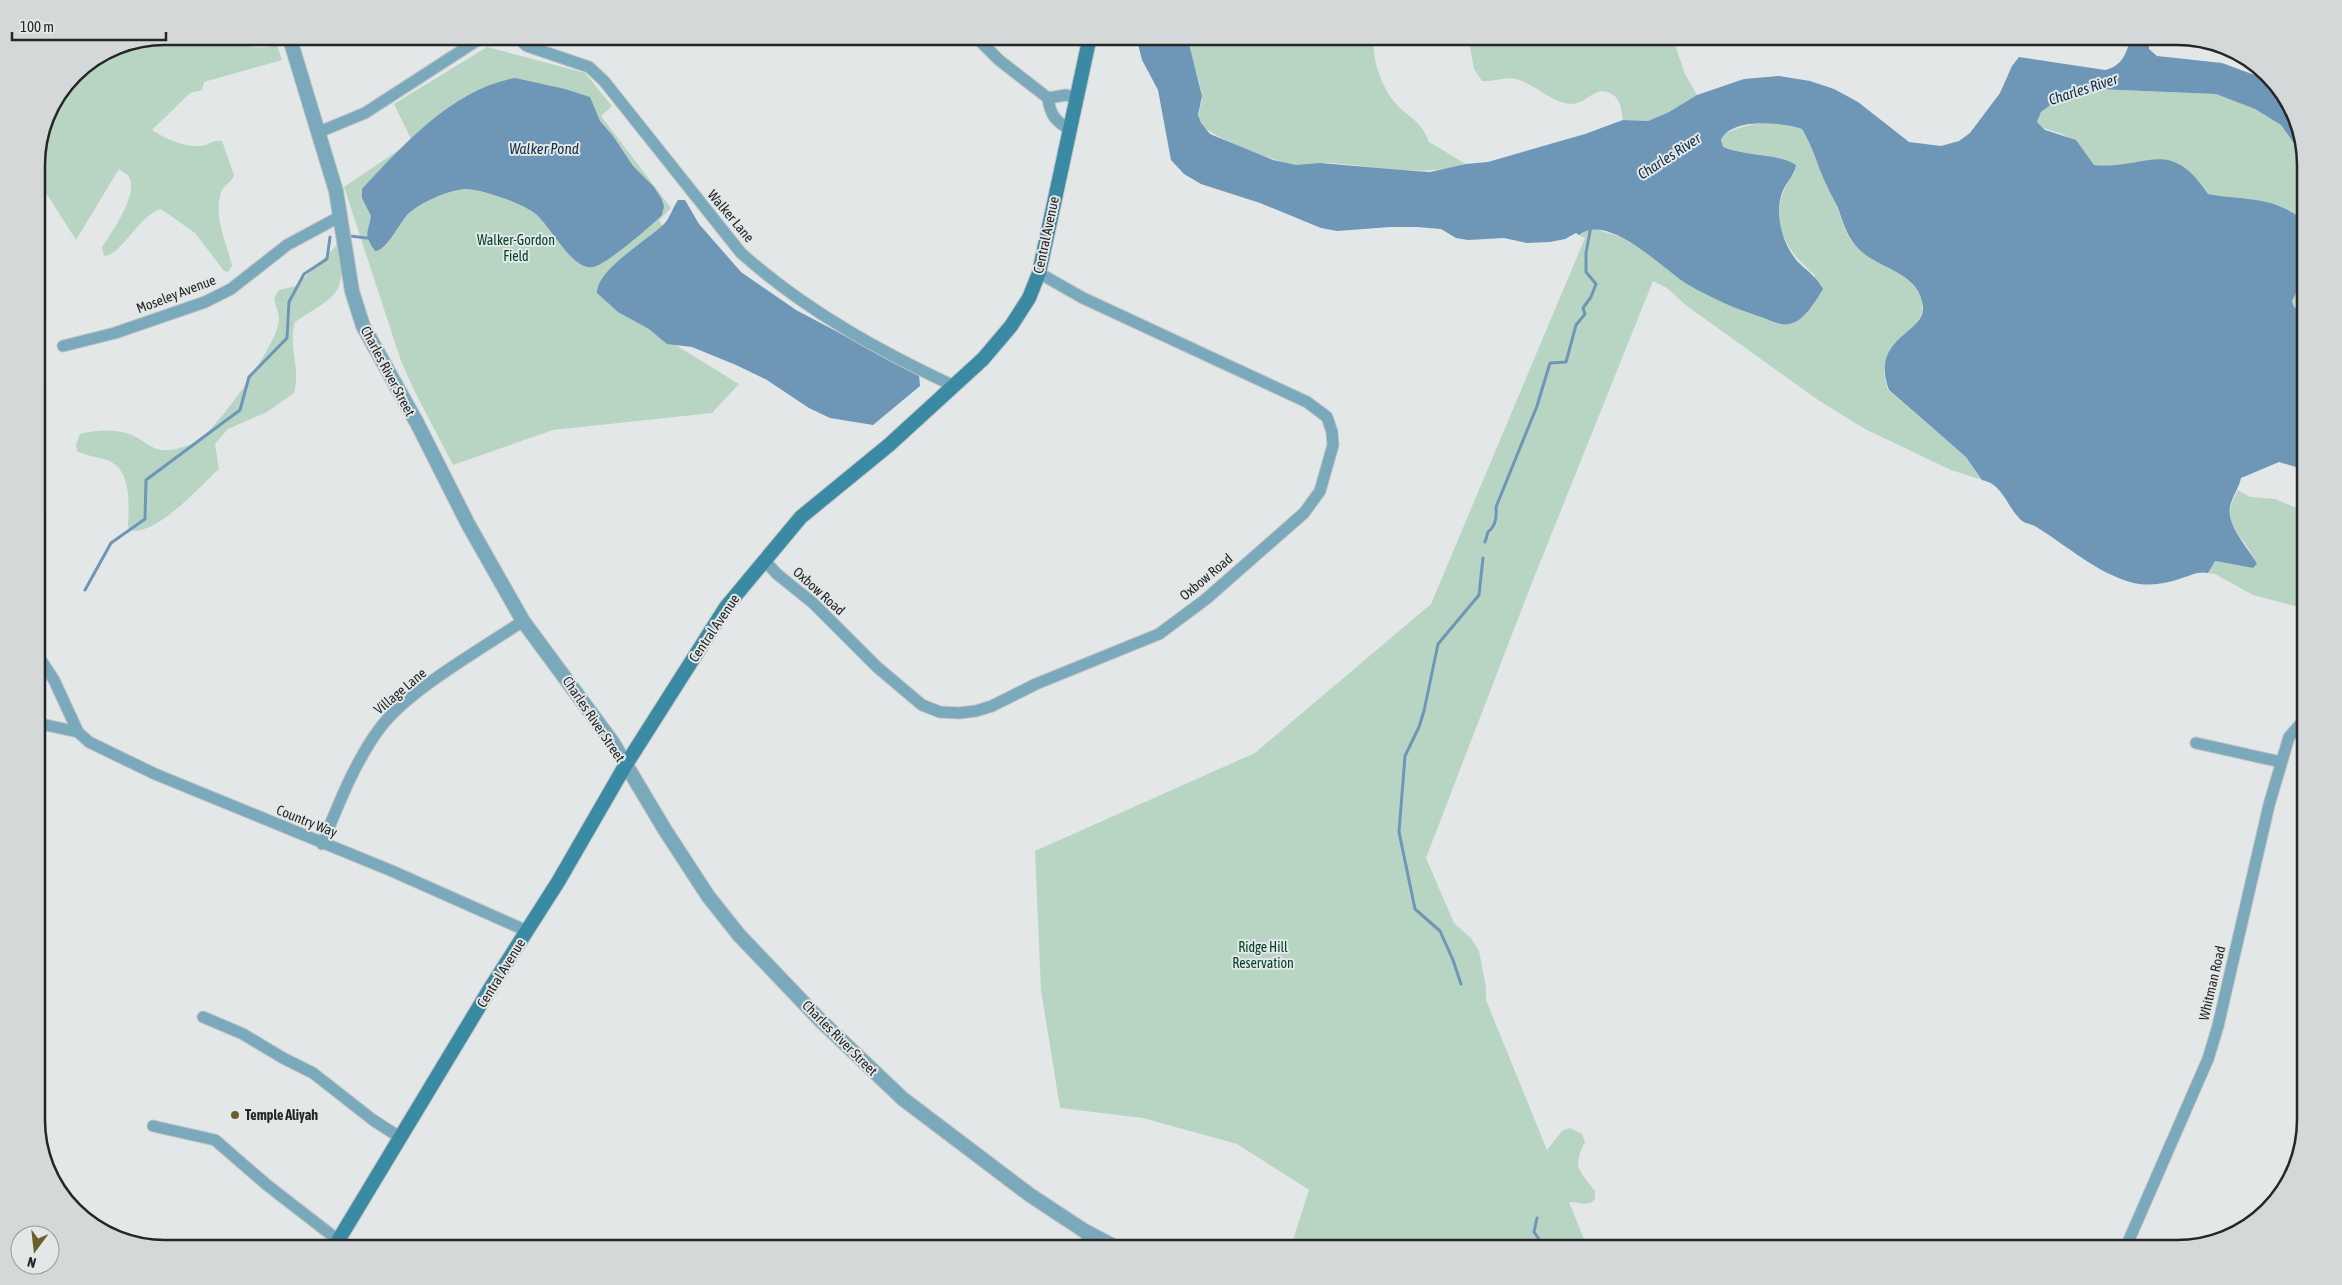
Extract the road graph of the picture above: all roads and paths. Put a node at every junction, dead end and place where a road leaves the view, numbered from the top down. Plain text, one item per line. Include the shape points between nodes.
1 (292, 45) edge
2 (470, 45) edge
3 (526, 45) edge
4 (984, 45) edge
5 (1088, 45) edge
6 (1048, 98) junction
7 (1078, 98) junction
8 (1071, 130) junction
9 (320, 132) junction
10 (339, 217) junction
11 (1039, 273) junction
12 (63, 346) dead end
13 (954, 386) junction
14 (764, 560) junction
15 (524, 621) junction
16 (45, 667) edge
17 (45, 725) edge
18 (2297, 728) edge
19 (78, 732) junction
20 (2196, 743) dead end
21 (2281, 762) junction
22 (625, 766) junction
23 (322, 844) junction
24 (528, 931) junction
25 (203, 1017) dead end
26 (153, 1126) dead end
27 (401, 1138) junction
28 (1083, 1230) junction
29 (331, 1240) edge
30 (338, 1240) edge
31 (1089, 1240) edge
32 (1102, 1240) edge
33 (2129, 1240) edge

1 - 9 street, Charles River Street
2 - 9 street via 365,113
3 - 13 street, Walker Lane via 589,67 604,81 741,253 766,276 801,303 853,334
4 - 6 street
5 - 7 main road, Central Avenue
6 - 7 street
6 - 8 street via 1050,113 1058,123
7 - 8 main road, Central Avenue
8 - 11 main road, Central Avenue
9 - 10 street, Charles River Street via 336,191
10 - 12 street, Moseley Avenue via 287,245 231,289 205,302 115,333
10 - 15 street, Charles River Street via 352,291 363,326 483,552
11 - 13 main road, Central Avenue via 1011,326
11 - 14 street, Oxbow Road via 1083,298 1306,402 1326,417 1332,432 1332,445 1320,491 1304,514 1206,599 1160,634 1036,684 992,706 959,714 940,712 922,705
13 - 14 main road, Central Avenue via 802,517
14 - 22 main road, Central Avenue via 726,607
15 - 22 street, Charles River Street via 613,743
15 - 23 street, Village Lane via 431,683 381,727 349,780
16 - 19 street, Country Way
17 - 19 street, Country Way
18 - 21 street, Whitman Road via 2289,737
19 - 23 street, Country Way via 88,742 155,774
20 - 21 street
21 - 33 street, Whitman Road via 2208,1058
22 - 24 main road, Central Avenue
22 - 28 street, Charles River Street via 708,896 739,935 821,1021 903,1099 1030,1195
23 - 24 street, Country Way
24 - 27 main road, Central Avenue
25 - 27 street via 243,1034 313,1073
26 - 29 street via 215,1140
27 - 30 main road, Central Avenue
28 - 31 street
28 - 32 street, Charles River Street

